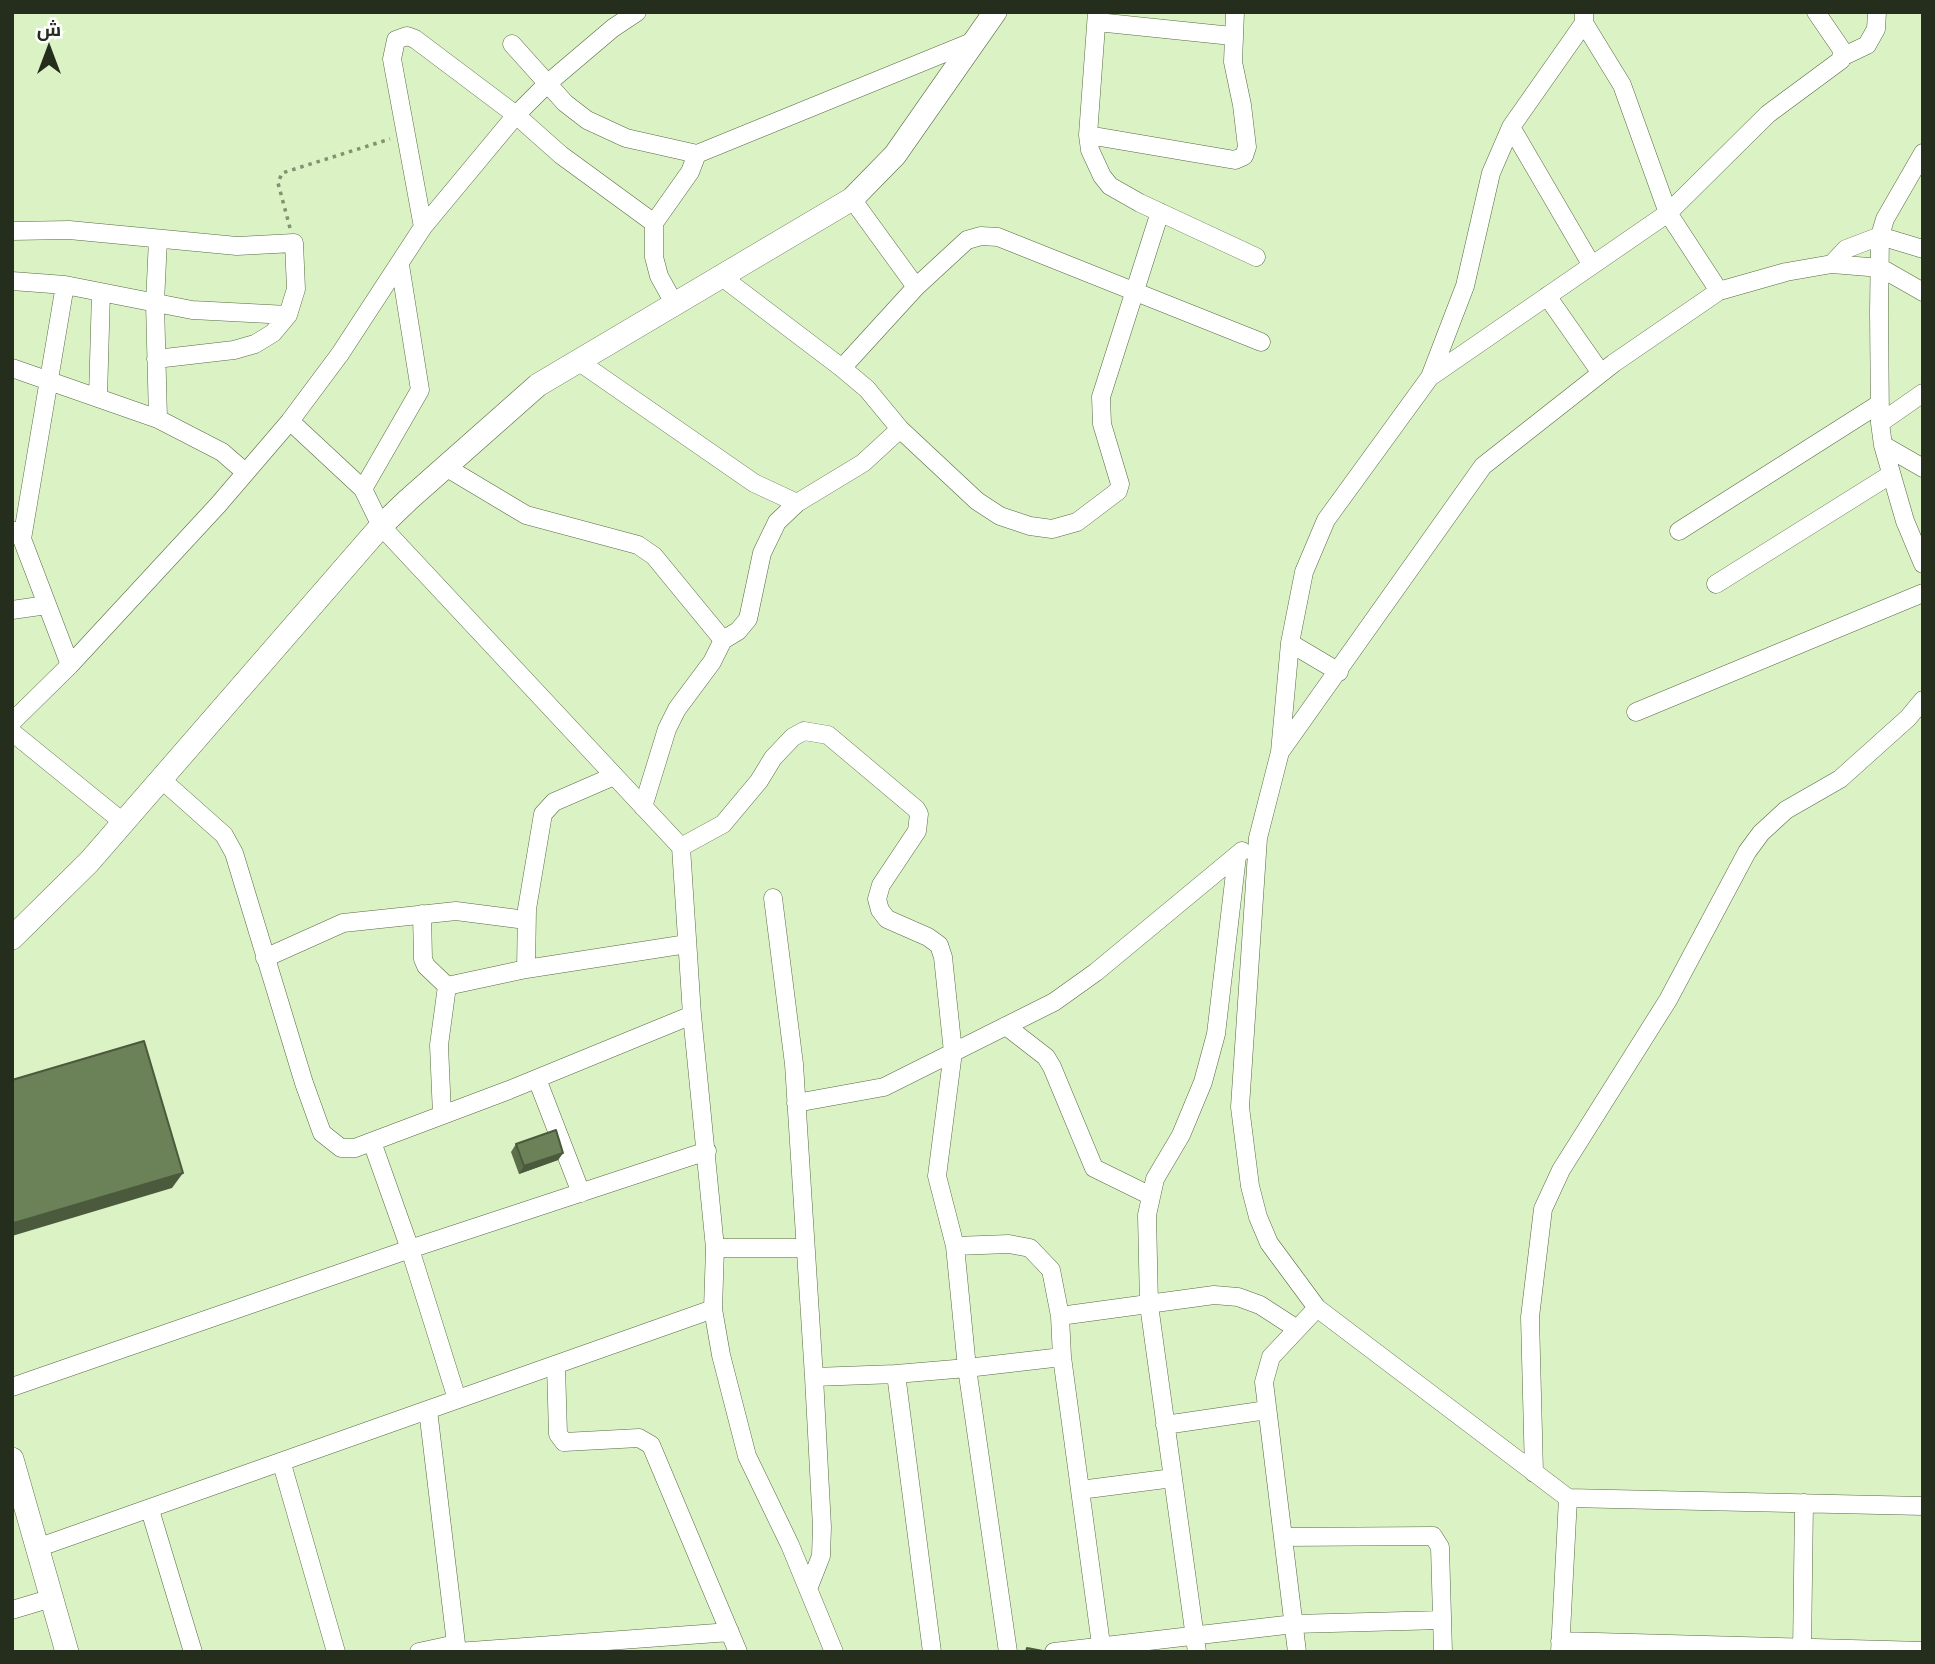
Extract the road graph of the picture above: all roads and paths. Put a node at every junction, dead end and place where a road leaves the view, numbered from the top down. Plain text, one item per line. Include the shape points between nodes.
1 (637, 12) edge
2 (995, 12) edge
3 (1235, 12) edge
4 (1816, 12) edge
5 (1877, 12) edge
6 (1097, 17) edge
7 (1584, 18) edge
8 (1233, 36) junction
9 (974, 41) junction
10 (512, 44) dead end
11 (1844, 56) junction
12 (547, 83) junction
13 (516, 115) junction
14 (1511, 127) junction
15 (405, 134) junction
16 (1088, 135) junction
17 (1923, 153) edge
18 (697, 155) junction
19 (852, 199) junction
20 (1160, 212) junction
21 (1668, 213) junction
22 (654, 223) junction
23 (423, 227) junction
24 (12, 231) edge
25 (1880, 236) junction
26 (158, 239) junction
27 (294, 243) junction
28 (1923, 249) edge
29 (1256, 257) dead end
30 (1591, 264) junction
31 (1832, 264) junction
32 (400, 265) junction
33 (1881, 268) junction
34 (722, 277) junction
35 (12, 281) edge
36 (65, 285) junction
37 (916, 287) junction
38 (1134, 291) junction
39 (1719, 291) junction
40 (101, 292) junction
41 (1923, 292) edge
42 (1547, 296) junction
43 (155, 303) junction
44 (675, 305) junction
45 (288, 314) junction
46 (1261, 342) dead end
47 (156, 359) junction
48 (578, 361) junction
49 (12, 368) edge
50 (842, 368) junction
51 (1601, 373) junction
52 (1430, 377) junction
53 (51, 382) junction
54 (1923, 393) edge
55 (98, 397) junction
56 (1880, 404) junction
57 (158, 419) junction
58 (290, 421) junction
59 (1880, 423) junction
60 (901, 429) junction
61 (1883, 445) junction
62 (444, 466) junction
63 (1923, 468) edge
64 (245, 472) junction
65 (1890, 475) junction
66 (363, 489) junction
67 (797, 503) junction
68 (381, 526) junction
69 (1679, 531) dead end
70 (17, 534) edge
71 (1923, 564) edge
72 (1716, 584) dead end
73 (1923, 593) edge
74 (47, 605) junction
75 (12, 610) edge
76 (723, 640) junction
77 (1290, 643) junction
78 (70, 665) junction
79 (1339, 672) junction
80 (1923, 700) edge
81 (1636, 712) dead end
82 (12, 722) edge
83 (12, 732) edge
84 (1280, 752) junction
85 (614, 776) junction
86 (161, 779) junction
87 (643, 807) junction
88 (124, 823) junction
89 (1258, 838) junction
90 (681, 848) junction
91 (1237, 856) junction
92 (773, 898) dead end
93 (422, 914) junction
94 (526, 920) junction
95 (12, 938) edge
96 (687, 944) junction
97 (265, 958) junction
98 (526, 969) junction
99 (447, 986) junction
100 (692, 1015) junction
101 (1006, 1026) junction
102 (953, 1052) junction
103 (537, 1079) junction
104 (796, 1103) junction
105 (442, 1115) junction
106 (372, 1142) junction
107 (707, 1151) junction
108 (581, 1193) junction
109 (1149, 1195) junction
110 (955, 1246) junction
111 (715, 1248) junction
112 (804, 1248) junction
113 (410, 1249) junction
114 (1149, 1305) junction
115 (1317, 1308) junction
116 (713, 1309) junction
117 (1060, 1316) junction
118 (1297, 1329) junction
119 (1062, 1357) junction
120 (556, 1366) junction
121 (967, 1368) junction
122 (895, 1374) junction
123 (814, 1377) junction
124 (12, 1387) edge
125 (457, 1399) junction
126 (428, 1410) junction
127 (1267, 1410) junction
128 (1165, 1425) junction
129 (282, 1464) junction
130 (14, 1470) edge
131 (1534, 1473) junction
132 (1173, 1478) junction
133 (1080, 1490) junction
134 (1568, 1498) junction
135 (1804, 1503) junction
136 (1923, 1506) edge
137 (150, 1510) junction
138 (1283, 1537) junction
139 (37, 1548) junction
140 (808, 1589) junction
141 (52, 1598) junction
142 (12, 1610) edge
143 (1442, 1620) junction
144 (1294, 1624) junction
145 (730, 1632) junction
146 (1196, 1644) edge
147 (1560, 1646) edge
148 (457, 1649) edge
149 (1102, 1649) edge
150 (1802, 1650) edge
151 (1923, 1651) edge
152 (67, 1652) edge
153 (193, 1652) edge
154 (336, 1652) edge
155 (419, 1652) edge
156 (737, 1652) edge
157 (834, 1652) edge
158 (932, 1652) edge
159 (1008, 1652) edge
160 (1054, 1652) edge
161 (1297, 1652) edge
162 (1443, 1652) edge

1 - 12 street
2 - 9 street
3 - 8 street
4 - 11 street
5 - 11 street via 1876,29 1867,45
6 - 8 street
6 - 16 street
7 - 14 street
7 - 21 street via 1622,85
8 - 16 street via 1247,147 1240,160
9 - 18 street
9 - 19 street via 895,155
10 - 12 street
11 - 21 street via 1768,114
12 - 13 street
12 - 18 street via 565,103 626,138
13 - 15 street via 407,36 396,40 392,59
13 - 22 street via 561,155
13 - 23 street
14 - 30 street
14 - 52 street via 1491,173 1465,286
15 - 23 street
15 - 27 path via 282,173 278,183
16 - 20 street via 1095,166 1110,186
17 - 25 street
18 - 22 street via 690,173
19 - 34 street
19 - 37 street
20 - 29 street
20 - 38 street
21 - 30 street
21 - 39 street
22 - 44 street via 654,257
23 - 32 street
24 - 26 street via 69,230
25 - 28 street
25 - 31 street via 1846,249
25 - 33 street
26 - 27 street via 237,246
26 - 43 street
27 - 45 street via 296,289
30 - 42 street
31 - 33 street
31 - 39 street
32 - 58 street
32 - 66 street via 420,390
33 - 41 street
33 - 56 street
34 - 44 street
34 - 50 street
35 - 36 street
36 - 40 street
36 - 53 street
37 - 38 street via 967,240 981,236 998,237
37 - 50 street
38 - 46 street
38 - 60 street via 1101,397 1102,424 1120,484 1118,491 1077,522 1052,529 1000,516
39 - 51 street
40 - 43 street
40 - 55 street
42 - 51 street
42 - 52 street
43 - 45 street via 192,310
43 - 47 street
44 - 48 street
45 - 47 street via 255,344 208,355
47 - 57 street
48 - 62 street via 538,385
48 - 67 street via 754,483
49 - 53 street
50 - 60 street
51 - 79 street via 1483,466
52 - 77 street via 1326,520 1304,572
53 - 55 street
53 - 70 street
54 - 59 street
55 - 57 street
56 - 59 street
56 - 69 street
57 - 64 street via 222,452
58 - 64 street
58 - 66 street
59 - 61 street
60 - 67 street via 863,463
61 - 63 street
61 - 65 street
62 - 68 street
62 - 76 street via 526,515 638,545 654,556
64 - 78 street
65 - 71 street
65 - 72 street
66 - 68 street
67 - 76 street via 767,538 748,620
68 - 85 street
68 - 86 street
70 - 74 street
73 - 81 street
74 - 75 street
74 - 78 street
76 - 87 street via 667,729
77 - 79 street
77 - 84 street
78 - 82 street
79 - 84 street
80 - 131 street via 1840,779 1786,810 1761,833 1668,1000 1561,1170 1543,1209 1530,1317
83 - 88 street
84 - 89 street
85 - 87 street
85 - 94 street via 547,806 535,851
86 - 88 street
86 - 97 street via 224,835 234,853
87 - 90 street
88 - 95 street
89 - 91 street
89 - 115 street via 1240,1107 1250,1186 1269,1243
90 - 96 street
90 - 102 street via 723,824 793,737 804,731 828,735 919,814 917,831 881,885 877,899 887,919 939,945
91 - 101 street via 1096,972 1054,1002
91 - 109 street via 1216,1034 1181,1135
92 - 104 street
93 - 94 street via 478,913
93 - 97 street via 343,923
93 - 99 street via 423,959
94 - 98 street
96 - 98 street
96 - 100 street
97 - 106 street via 322,1133 341,1149
98 - 99 street
99 - 105 street via 439,1045
100 - 103 street
100 - 107 street
101 - 102 street
101 - 109 street via 1046,1057 1094,1168
102 - 104 street via 884,1087
102 - 110 street via 937,1176
103 - 105 street
103 - 108 street
104 - 112 street
105 - 106 street
106 - 113 street
107 - 108 street
107 - 111 street
108 - 113 street
109 - 114 street
110 - 117 street via 1030,1248 1051,1270
110 - 121 street
111 - 112 street
111 - 116 street
112 - 123 street
113 - 124 street
113 - 125 street
114 - 117 street
114 - 118 street via 1214,1295 1238,1297 1261,1305
114 - 128 street
115 - 118 street
115 - 131 street
116 - 120 street
116 - 140 street via 747,1456
117 - 119 street
118 - 127 street via 1265,1370
119 - 121 street
119 - 133 street
120 - 125 street
120 - 145 street via 558,1434 564,1442 639,1438 651,1445
121 - 122 street
121 - 159 street
122 - 123 street
122 - 158 street
123 - 140 street via 822,1527 821,1556
125 - 126 street
126 - 129 street
126 - 148 street
127 - 128 street
127 - 138 street
128 - 132 street
129 - 137 street
129 - 154 street
130 - 139 street
131 - 134 street
132 - 133 street
132 - 146 street
133 - 149 street
134 - 135 street
134 - 147 street
135 - 136 street
135 - 150 street
137 - 139 street
137 - 153 street
138 - 143 street via 1433,1536 1440,1547
138 - 144 street
139 - 141 street
140 - 157 street
141 - 142 street
141 - 152 street
143 - 144 street
143 - 162 street
144 - 146 street
144 - 161 street
145 - 148 street
145 - 156 street
146 - 149 street
147 - 150 street
148 - 155 street
149 - 160 street
150 - 151 street

